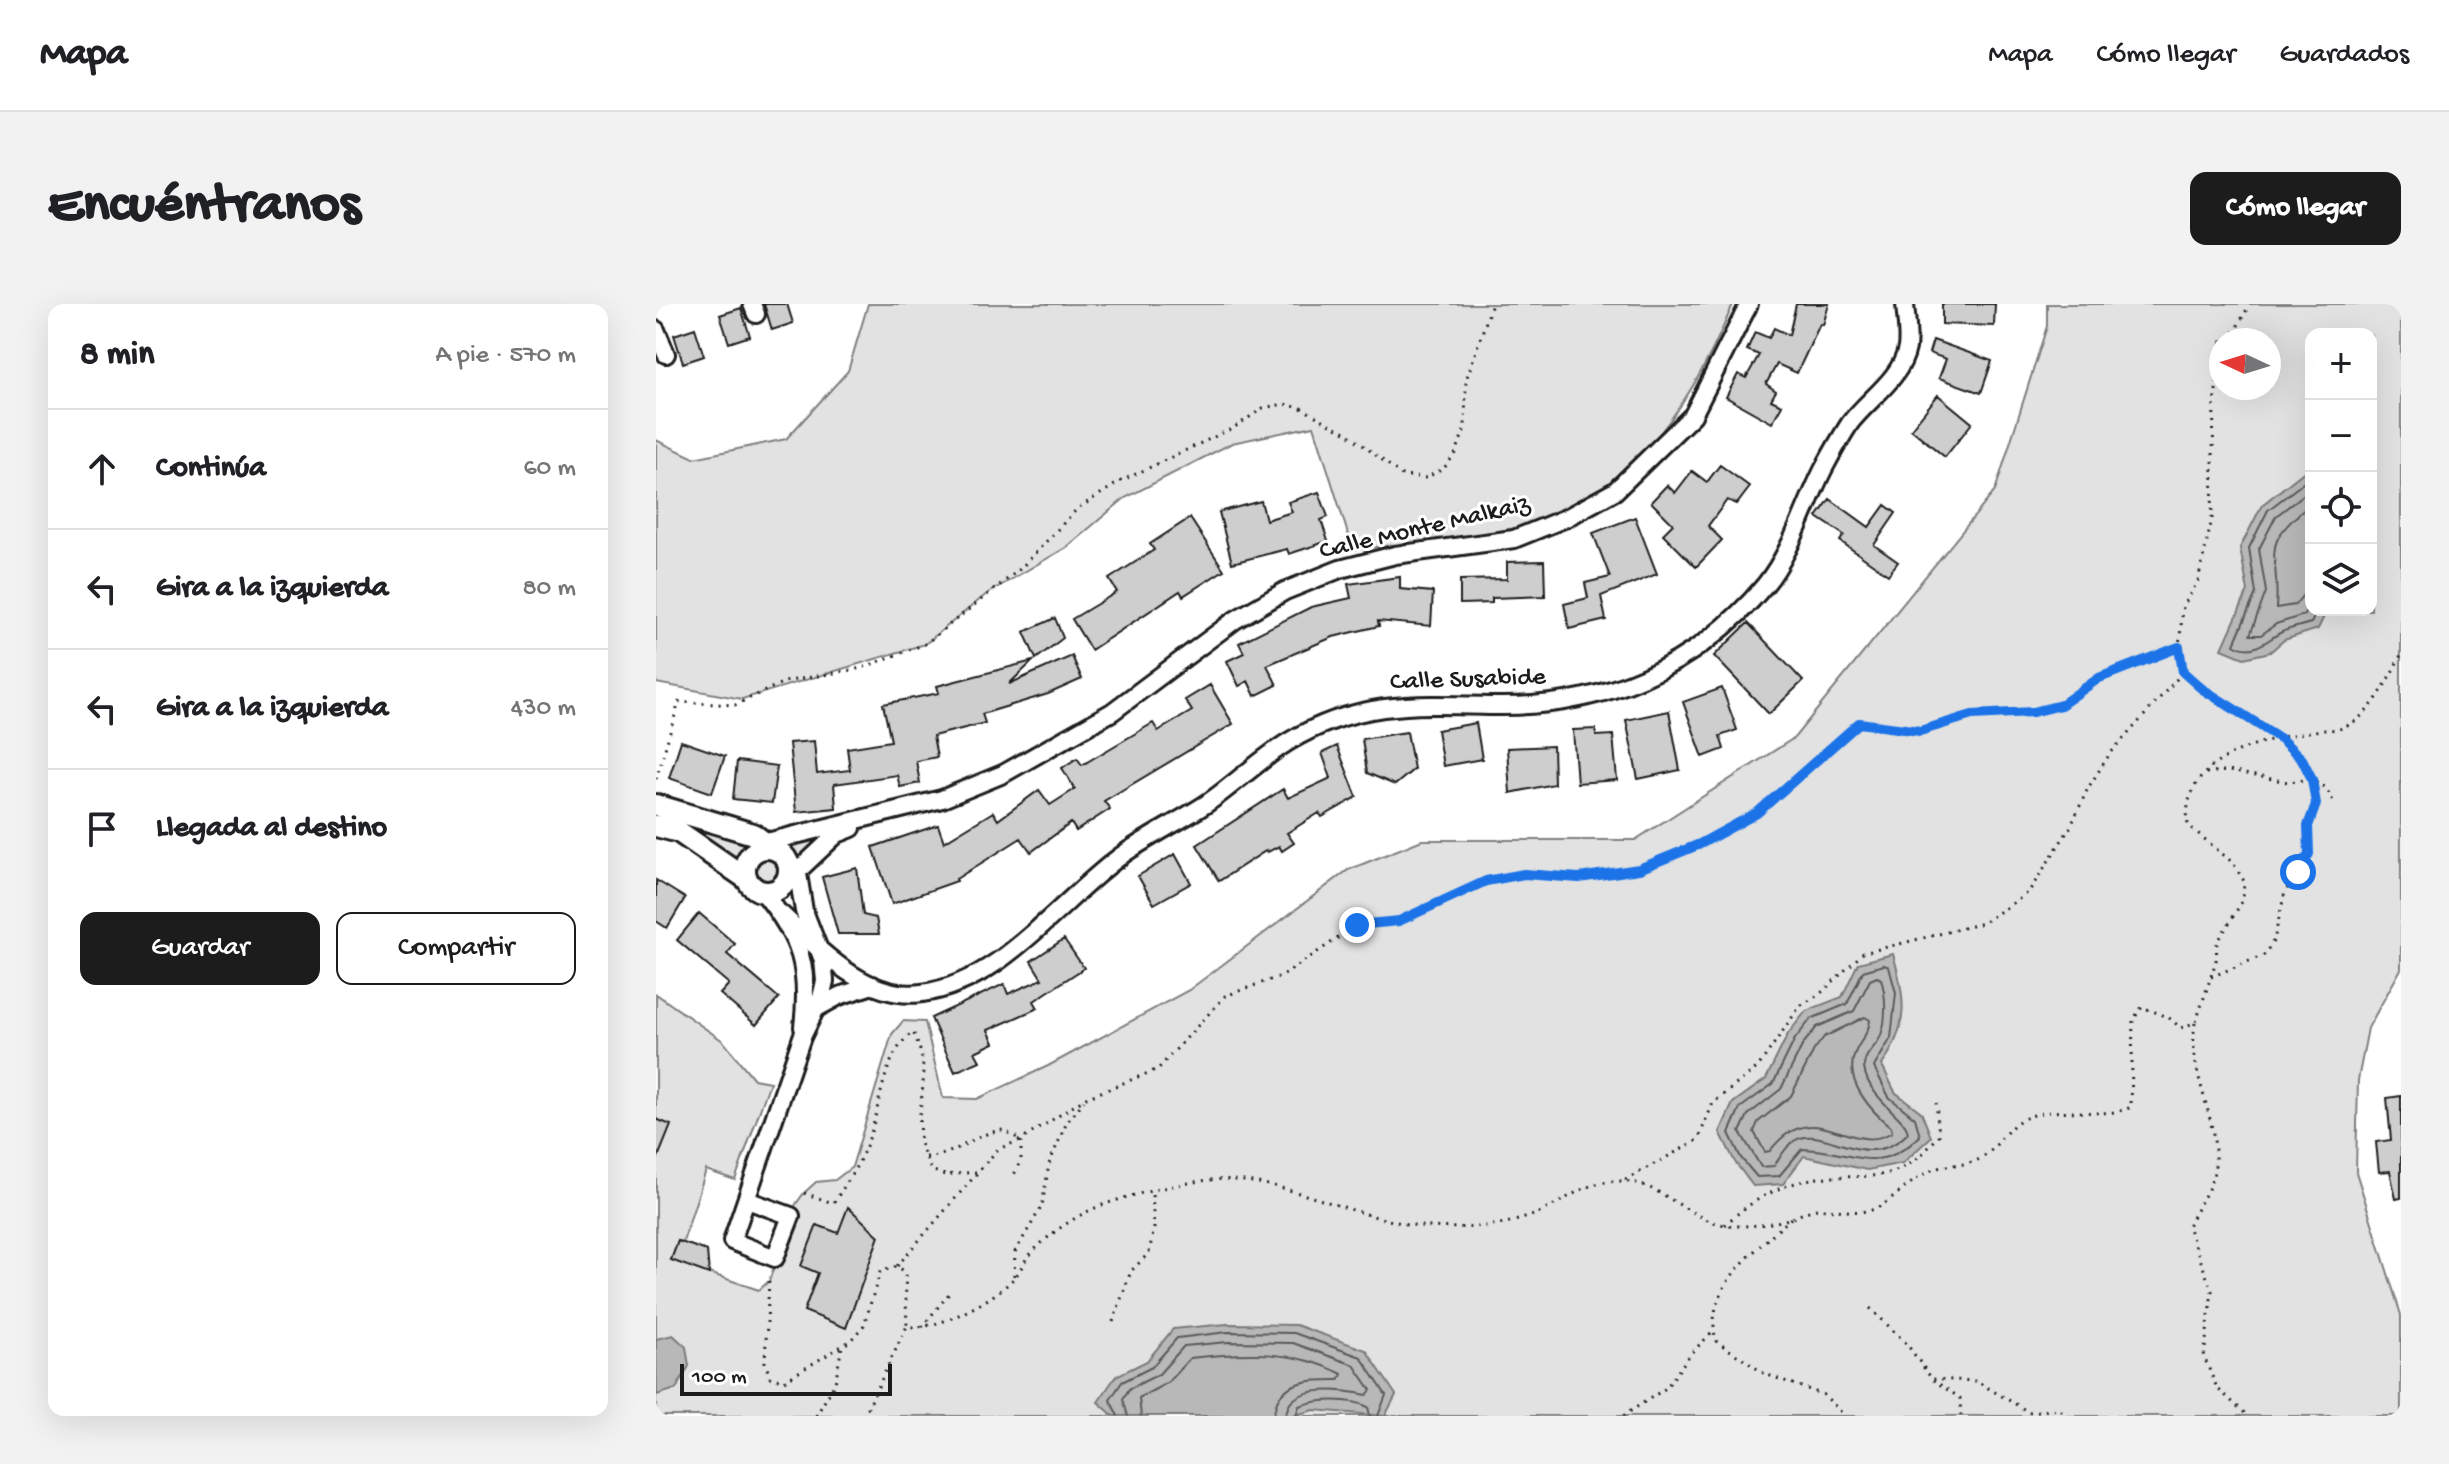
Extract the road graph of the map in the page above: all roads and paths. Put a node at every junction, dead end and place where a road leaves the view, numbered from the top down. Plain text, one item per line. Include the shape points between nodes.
1 (1492, 304) edge
2 (1749, 304) edge
3 (1905, 304) edge
4 (2250, 304) edge
5 (2237, 328) edge
6 (656, 330) edge
7 (666, 354) dead end
8 (2214, 400) edge
9 (2179, 647) junction
10 (2401, 655) edge
11 (2183, 672) junction
12 (2281, 739) junction
13 (2206, 773) junction
14 (656, 779) edge
15 (2312, 779) junction
16 (2334, 803) dead end
17 (656, 805) edge
18 (875, 818) junction
19 (656, 826) edge
20 (771, 849) junction
21 (798, 874) junction
22 (764, 886) junction
23 (780, 913) junction
24 (819, 948) junction
25 (2211, 977) junction
26 (873, 985) junction
27 (817, 1008) junction
28 (2196, 1022) junction
29 (802, 1037) junction
30 (1086, 1098) junction
31 (1936, 1103) dead end
32 (1021, 1140) junction
33 (926, 1157) junction
34 (977, 1172) junction
35 (1014, 1175) dead end
36 (1625, 1180) junction
37 (1152, 1192) junction
38 (804, 1193) dead end
39 (747, 1200) dead end
40 (1791, 1218) junction
41 (1725, 1225) junction
42 (897, 1266) junction
43 (1013, 1279) junction
44 (769, 1281) dead end
45 (952, 1290) dead end
46 (1870, 1308) dead end
47 (1113, 1322) dead end
48 (907, 1326) junction
49 (920, 1330) junction
50 (1714, 1331) junction
51 (842, 1345) junction
52 (1932, 1379) junction
53 (816, 1416) edge
54 (864, 1416) edge
55 (1623, 1416) edge
56 (1845, 1416) edge
57 (1961, 1416) edge
58 (2065, 1416) edge
59 (2248, 1416) edge

1 - 14 path via 1466,380 1465,428 1444,468 1426,478 1403,476 1347,433 1301,408 1263,408 1077,509 1020,569 925,644 862,668 784,682 735,705 679,702
2 - 18 street, Calle Monte Malkaiz via 1693,415 1615,491 1514,539 1395,555 1285,591 1235,620 1112,712 1003,774
3 - 26 street, Calle Susabide via 1907,346 1901,363 1851,422 1767,583 1697,646 1629,686 1590,699 1379,707 1311,730 1125,853 999,960 926,993
4 - 5 path
6 - 7 street
8 - 9 path via 2212,519 2198,581 2183,606
9 - 11 path
9 - 30 path via 2099,678 2061,705 2033,712 1972,715 1920,731 1859,723 1757,813 1639,869 1579,878 1524,874 1486,881 1399,921 1357,925 1284,975 1225,996 1158,1069
10 - 12 path via 2380,695 2358,718 2343,728
11 - 12 path
11 - 36 path via 2109,755 2028,893 1983,923 1863,953 1800,1006 1758,1067 1713,1103 1698,1140
12 - 13 path via 2240,748
12 - 15 path via 2302,759
13 - 15 path via 2229,771 2288,782
13 - 25 path via 2195,782 2186,808 2188,825 2233,863 2244,881 2243,900 2217,943
15 - 16 path via 2326,788
15 - 25 path via 2316,804 2308,826 2309,854 2285,892 2274,940 2264,955
17 - 20 street
18 - 20 street, Calle Monte Malkaiz
18 - 21 street, Calle Monte Malkaiz via 837,834
19 - 22 street via 679,832
20 - 21 street
20 - 22 street via 747,861
20 - 22 street via 789,869
21 - 22 street, Calle Monte Malkaiz
21 - 24 street via 804,911
22 - 23 street
23 - 24 street, Calle Susabide
23 - 29 street via 798,943 806,974
24 - 26 street, Calle Susabide
24 - 27 street via 825,981
25 - 28 path
26 - 27 street
27 - 29 street
28 - 40 path via 2181,1028 2142,1007 2133,1020 2131,1107 2123,1111 2054,1110 2018,1121 1984,1157 1921,1175 1873,1210 1815,1209
28 - 59 path via 2194,1060 2215,1165 2209,1189 2188,1226 2212,1291 2204,1357 2217,1388
29 - 39 street
30 - 32 path
30 - 43 path via 1067,1122 1049,1164 1042,1206 1015,1252
31 - 41 path via 1939,1135 1921,1158 1895,1174 1805,1180 1742,1207
32 - 33 path via 1003,1130 990,1131 943,1157
32 - 34 path via 998,1149
32 - 35 path
33 - 34 path via 931,1170 945,1175
33 - 38 path via 920,1145 919,1112 926,1079 913,1032 898,1043 853,1175 833,1203
34 - 42 path
36 - 37 path via 1567,1194 1537,1214 1472,1228 1376,1220 1312,1197 1228,1179
36 - 41 path
37 - 43 path via 1094,1209 1062,1228 1028,1257
37 - 47 path via 1149,1253 1131,1271
40 - 41 path
40 - 50 path via 1724,1284 1711,1319
42 - 48 path via 905,1272 908,1287
42 - 51 path via 880,1272 864,1325
43 - 49 path via 976,1307
44 - 51 path via 765,1362 770,1377 784,1381
45 - 49 path
46 - 52 path via 1906,1343
48 - 49 path
48 - 54 path
50 - 55 path via 1666,1388
50 - 56 path via 1716,1341 1765,1374 1824,1395
51 - 53 path via 835,1383
52 - 57 path via 1960,1398
52 - 58 path via 1976,1381 2029,1412 2060,1409

